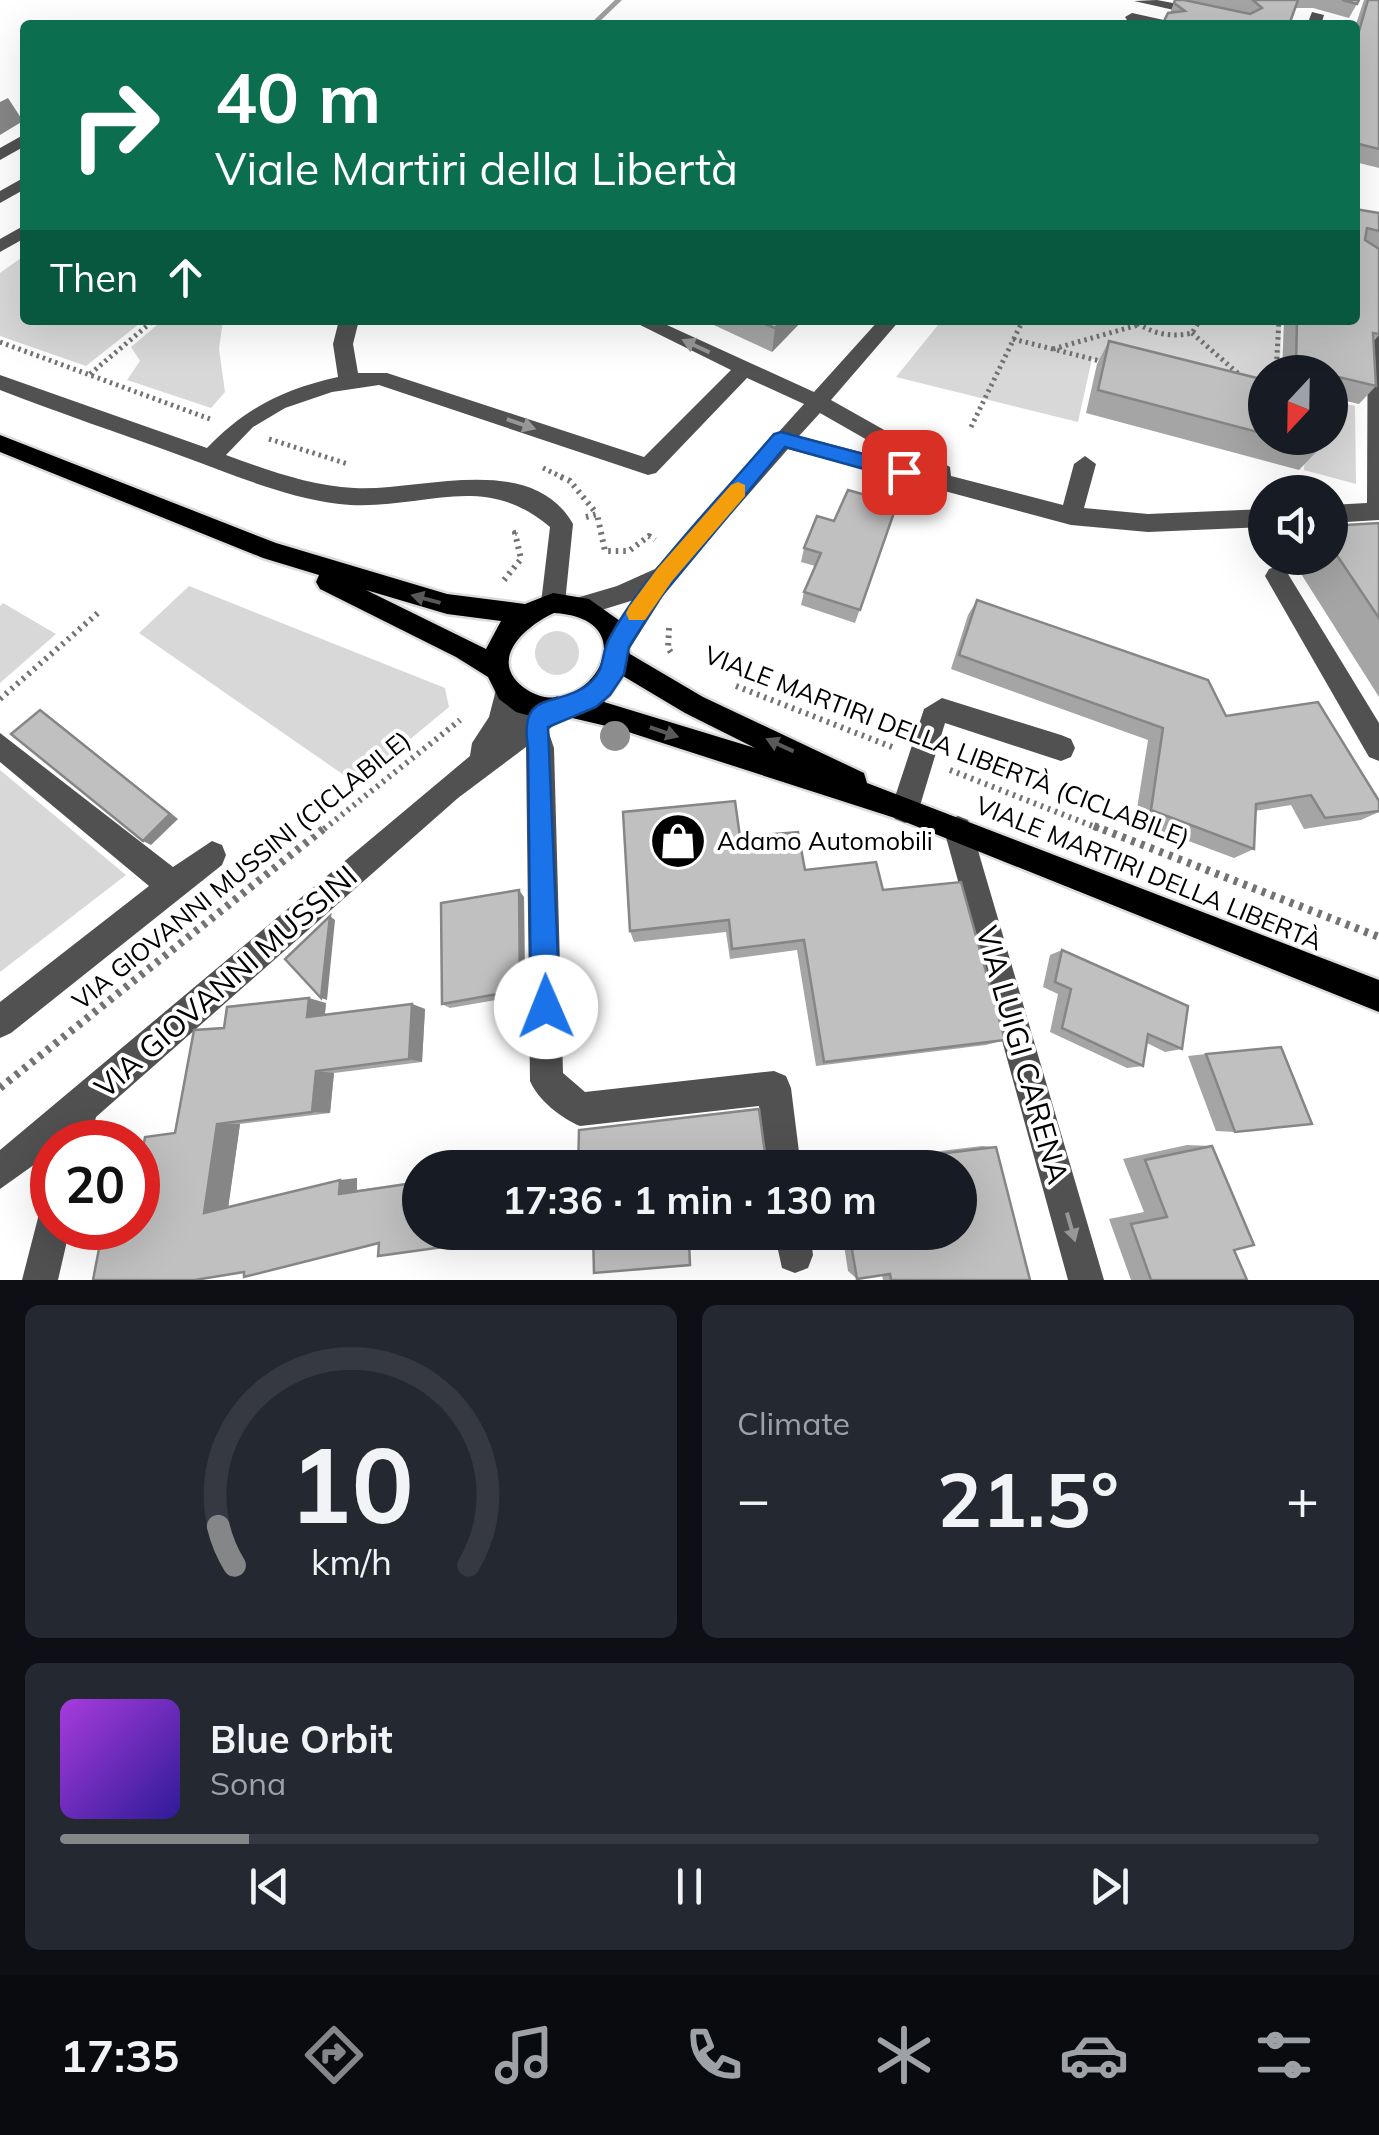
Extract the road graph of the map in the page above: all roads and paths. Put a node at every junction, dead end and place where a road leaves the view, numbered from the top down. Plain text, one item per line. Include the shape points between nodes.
1 (1141, 0) edge
2 (1225, 17) edge
3 (1360, 255) edge
4 (148, 325) edge
5 (348, 325) edge
6 (651, 325) edge
7 (885, 325) edge
8 (1020, 325) edge
9 (1126, 325) edge
10 (1143, 325) edge
11 (1197, 325) edge
12 (1279, 325) edge
13 (1192, 333) junction
14 (1013, 339) junction
15 (0, 342) edge
16 (1051, 349) junction
17 (1277, 355) edge
18 (1105, 362) edge
19 (745, 368) junction
20 (90, 374) junction
21 (0, 382) edge
22 (349, 382) junction
23 (1248, 382) edge
24 (816, 401) junction
25 (971, 427) dead end
26 (240, 429) junction
27 (781, 439) junction
28 (0, 443) edge
29 (211, 458) junction
30 (1085, 464) dead end
31 (364, 465) dead end
32 (536, 466) dead end
33 (968, 488) junction
34 (1379, 511) edge
35 (1348, 513) edge
36 (597, 514) junction
37 (1071, 516) junction
38 (1248, 519) edge
39 (562, 524) junction
40 (271, 551) junction
41 (683, 556) junction
42 (664, 575) junction
43 (1277, 576) dead end
44 (488, 586) dead end
45 (552, 603) junction
46 (582, 606) junction
47 (99, 612) dead end
48 (523, 614) junction
49 (671, 618) dead end
50 (618, 652) junction
51 (677, 660) dead end
52 (730, 684) dead end
53 (0, 699) edge
54 (532, 700) junction
55 (465, 715) dead end
56 (0, 745) edge
57 (1061, 748) dead end
58 (1379, 748) edge
59 (920, 758) junction
60 (448, 788) junction
61 (901, 807) junction
62 (958, 830) junction
63 (212, 855) dead end
64 (172, 886) junction
65 (1379, 937) edge
66 (1379, 996) edge
67 (0, 1022) edge
68 (0, 1088) edge
69 (81, 1108) junction
70 (78, 1120) edge
71 (782, 1150) edge
72 (0, 1172) edge
73 (47, 1250) edge
74 (40, 1280) edge
75 (1086, 1280) edge

1 - 2 street
3 - 34 street via 1377,263
4 - 20 path
5 - 22 street via 343,344
19 -> 6 street
7 - 24 street
8 - 14 path
9 - 16 path
10 - 13 path via 1172,336
11 - 13 path
12 - 17 path
13 - 23 path
14 - 16 path
14 - 25 path
15 - 20 path
16 - 18 path
22 -> 19 street via 380,378 648,467
19 - 24 street
20 - 26 path
21 - 29 street
22 - 26 street via 287,401
24 - 27 street
24 - 33 street
26 - 29 street
26 - 31 path
27 - 33 street
27 - 41 street
28 - 40 main road, VIALE MARTIRI DELLA LIBERTÀ
29 - 39 street via 354,497 497,486 530,496
30 - 37 street
32 - 36 path via 570,480
33 - 37 street
34 - 35 street
36 - 39 path
36 - 41 path via 605,551 630,552 649,536
37 - 38 street via 1148,523
39 - 44 path via 514,533 522,547 520,563
39 - 45 street
48 -> 40 main road, VIALE MARTIRI DELLA LIBERTÀ via 447,604
40 - 54 main road, VIALE MARTIRI DELLA LIBERTÀ
41 - 42 street
42 - 46 street
42 - 50 street
43 - 58 street
45 - 46 main road, VIALE MARTIRI DELLA LIBERTÀ
45 - 48 main road, VIALE MARTIRI DELLA LIBERTÀ
46 - 50 main road, VIALE MARTIRI DELLA LIBERTÀ via 606,621
47 - 53 path
48 - 54 main road via 500,638
49 - 51 path, VIALE MARTIRI DELLA LIBERTÀ (CICLABILE) via 668,648
50 - 54 main road via 602,688
61 -> 50 main road, VIALE MARTIRI DELLA LIBERTÀ via 694,705
52 - 59 path, VIALE MARTIRI DELLA LIBERTÀ (CICLABILE)
54 - 60 street, VIA GIOVANNI MUSSINI
54 - 60 street, VIA GIOVANNI MUSSINI via 502,720
54 -> 61 main road, VIALE MARTIRI DELLA LIBERTÀ via 618,717
54 - 71 street via 540,748 547,1081 580,1108 774,1088
55 - 68 path, VIA GIOVANNI MUSSINI (CICLABILE)
56 - 64 street
57 - 59 street via 942,710 933,717
59 - 61 street
59 - 65 path, VIALE MARTIRI DELLA LIBERTÀ (CICLABILE)
60 - 69 street, VIA GIOVANNI MUSSINI
61 - 62 main road, VIALE MARTIRI DELLA LIBERTÀ
62 - 66 main road, VIALE MARTIRI DELLA LIBERTÀ
62 -> 75 street, VIA LUIGI CARENA
63 - 64 street
64 - 67 street
69 - 70 street
69 - 72 street, VIA GIOVANNI MUSSINI
73 - 74 street

